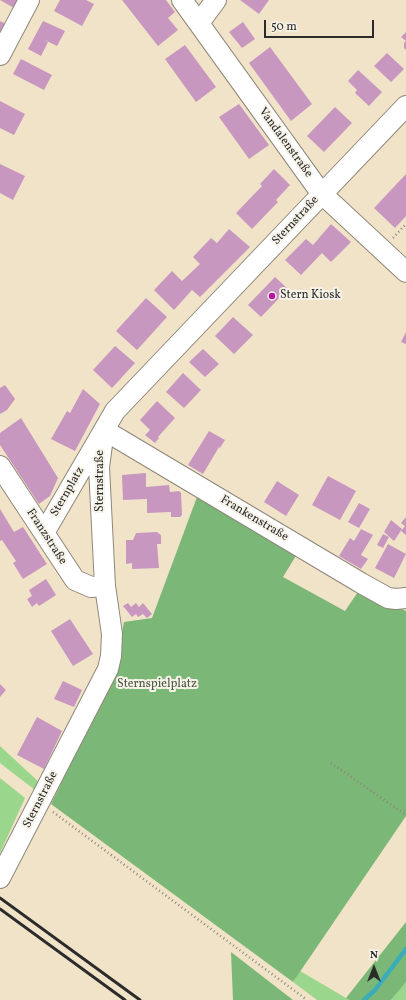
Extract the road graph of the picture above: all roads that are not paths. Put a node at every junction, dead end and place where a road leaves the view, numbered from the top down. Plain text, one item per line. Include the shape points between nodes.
1 (29, 0) edge
2 (182, 0) edge
3 (216, 0) edge
4 (199, 23) junction
5 (0, 55) edge
6 (406, 106) edge
7 (321, 193) junction
8 (406, 272) edge
9 (104, 430) junction
10 (0, 466) edge
11 (44, 533) junction
12 (105, 586) junction
13 (406, 598) edge
14 (0, 878) edge

1 - 5 street
2 - 4 street, Vandalenstraße
3 - 4 street
4 - 7 street, Vandalenstraße
6 - 7 street, Sternstraße
7 - 8 street, Vandalenstraße
7 - 9 street, Sternstraße via 115,411
9 - 11 street, Sternplatz
9 - 12 street, Sternstraße via 99,468
9 - 13 street, Frankenstraße via 361,583 388,598
10 - 11 street, Franzstraße
11 - 12 street, Franzstraße via 75,580 91,587
12 - 14 street, Sternstraße via 112,634 108,669

